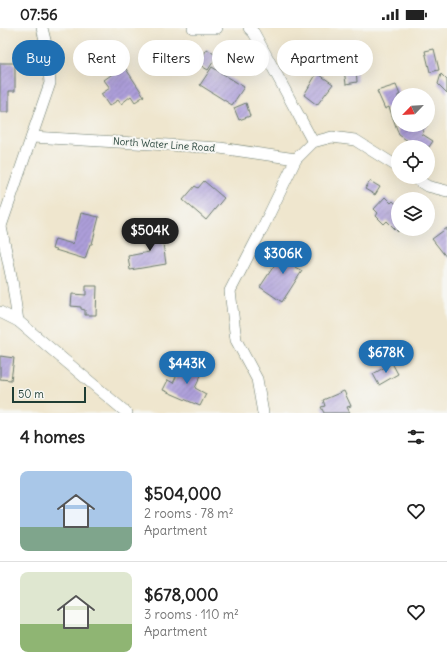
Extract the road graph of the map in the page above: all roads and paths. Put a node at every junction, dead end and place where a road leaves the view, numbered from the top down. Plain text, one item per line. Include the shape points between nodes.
1 (42, 28) edge
2 (193, 28) edge
3 (216, 28) edge
4 (249, 28) edge
5 (32, 137) junction
6 (313, 142) junction
7 (296, 159) junction
8 (391, 163) edge
9 (425, 184) edge
10 (447, 191) edge
11 (1, 228) edge
12 (0, 312) edge
13 (18, 321) junction
14 (127, 413) edge
15 (263, 413) edge

1 - 5 street via 47,48 50,83
2 - 3 street
4 - 6 street
5 - 7 street, North Water Line Road via 220,148
5 - 11 street
6 - 7 street
6 - 8 street via 332,137 355,140
7 - 15 street via 230,291 236,340 257,379
9 - 10 street
11 - 13 street
12 - 13 street
13 - 14 street

